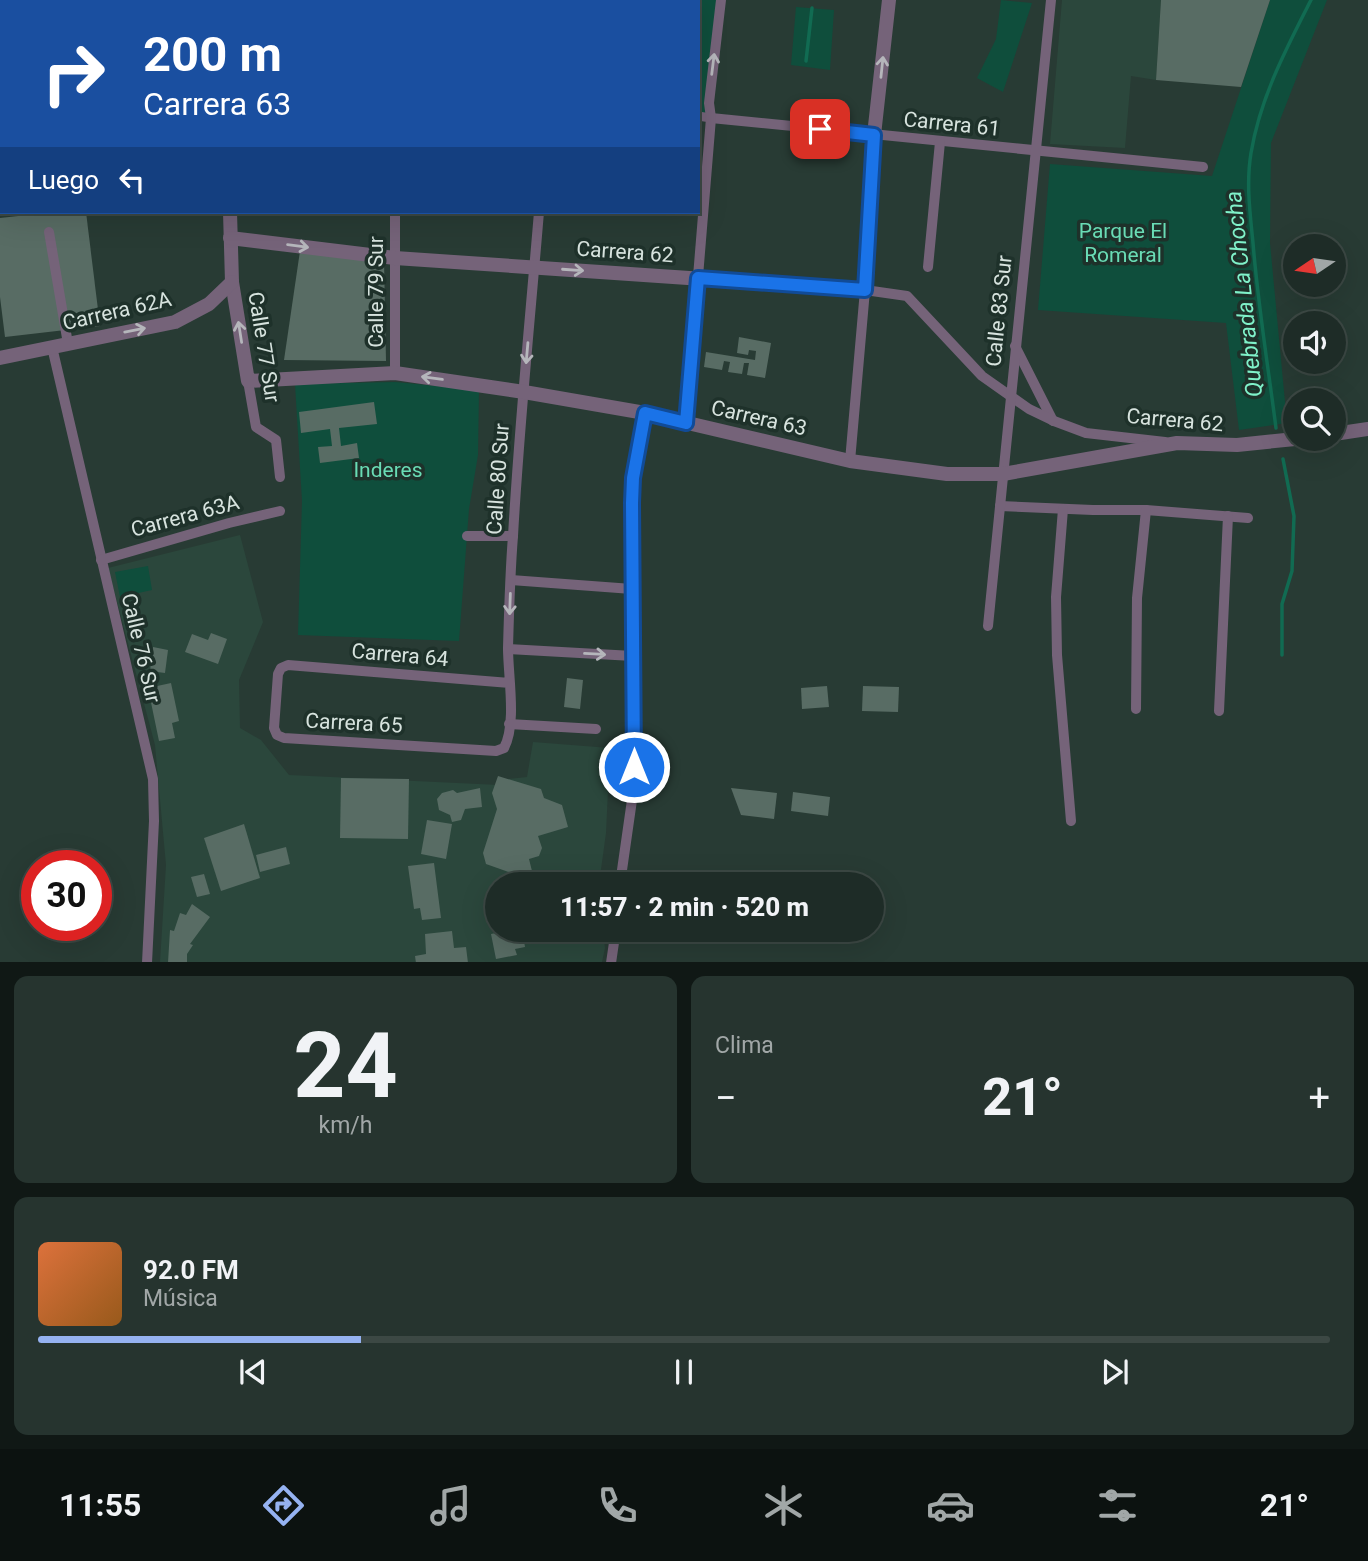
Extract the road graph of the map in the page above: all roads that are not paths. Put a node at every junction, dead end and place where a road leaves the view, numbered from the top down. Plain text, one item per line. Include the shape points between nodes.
1 (721, 0) edge
2 (889, 0) edge
3 (1051, 0) edge
4 (700, 116) edge
5 (711, 118) junction
6 (874, 135) junction
7 (940, 142) junction
8 (1035, 152) junction
9 (1203, 167) dead end
10 (230, 214) edge
11 (395, 214) edge
12 (539, 214) edge
13 (49, 232) dead end
14 (230, 238) junction
15 (395, 258) junction
16 (534, 267) junction
17 (928, 267) dead end
18 (698, 278) junction
19 (232, 282) junction
20 (865, 290) junction
21 (68, 344) junction
22 (1015, 346) junction
23 (52, 347) junction
24 (0, 358) edge
25 (395, 373) junction
26 (248, 382) junction
27 (524, 392) junction
28 (1010, 397) junction
29 (645, 413) junction
30 (1054, 421) junction
31 (686, 423) junction
32 (1368, 429) edge
33 (1346, 432) edge
34 (1283, 440) edge
35 (1177, 443) junction
36 (850, 461) junction
37 (1003, 474) junction
38 (280, 477) dead end
39 (1000, 506) junction
40 (1063, 509) junction
41 (1146, 510) junction
42 (280, 511) dead end
43 (1228, 516) junction
44 (1248, 518) dead end
45 (467, 536) dead end
46 (513, 536) junction
47 (101, 560) junction
48 (511, 580) junction
49 (632, 589) junction
50 (988, 626) dead end
51 (508, 649) junction
52 (633, 656) junction
53 (288, 665) joint
54 (510, 683) junction
55 (1136, 709) dead end
56 (1219, 711) dead end
57 (509, 723) junction
58 (596, 729) dead end
59 (504, 748) joint
60 (1071, 821) dead end
61 (622, 872) edge
62 (614, 942) edge
63 (147, 962) edge
64 (611, 962) edge

5 -> 1 street
6 -> 2 street
3 - 8 street, Calle 83 Sur
4 - 5 street, Carrera 61
5 - 6 street, Carrera 61
5 - 18 street
6 - 7 street, Carrera 61
6 - 20 street
7 - 8 street, Carrera 61
7 - 17 street
8 - 9 street, Carrera 61
8 - 22 street, Calle 83 Sur
10 - 14 street, Calle 77 Sur
11 - 15 street, Calle 79 Sur
12 - 16 street, Calle 80 Sur
13 - 21 street
14 -> 15 street, Carrera 62
14 - 19 street, Calle 77 Sur
15 - 16 street, Carrera 62
15 - 25 street, Calle 79 Sur
16 -> 18 street, Carrera 62
16 -> 27 street, Calle 80 Sur
18 - 20 street, Carrera 62
18 - 31 street
21 -> 19 street, Carrera 62A via 175,322 209,304
26 -> 19 street, Calle 77 Sur
20 - 28 street, Carrera 62 via 907,296 982,376
20 - 36 street
21 - 23 street, Carrera 62A
22 - 28 street, Calle 83 Sur
22 - 30 street
23 - 24 street, Carrera 62A
23 - 47 street, Calle 76 Sur
25 - 26 street, Carrera 63
27 -> 25 street, Carrera 63
26 - 38 street, Calle 77 Sur via 256,427 276,440
27 - 29 street, Carrera 63
27 - 46 street, Calle 80 Sur
28 - 30 street, Carrera 62
28 - 37 street, Calle 83 Sur
29 - 31 street, Carrera 63
29 - 49 street via 633,478
30 - 35 street, Carrera 62 via 1086,433
31 - 36 street, Carrera 63
32 - 33 street
34 - 35 street, Carrera 62 via 1237,445
35 - 37 street, Carrera 63
36 - 37 street, Carrera 63 via 947,474
37 - 39 street, Calle 83 Sur
39 - 40 street
39 - 50 street, Calle 83 Sur
40 - 41 street
40 - 60 street via 1056,655
41 - 43 street
41 - 55 street via 1137,598
42 - 47 street, Carrera 63A
43 - 44 street
43 - 56 street
45 - 46 street
46 - 48 street, Calle 80 Sur
47 - 63 street, Calle 76 Sur via 153,779
48 - 49 street
48 -> 51 street, Calle 80 Sur
49 - 52 street
51 -> 52 street
51 - 54 street, Calle 80 Sur
52 - 61 street via 633,793
53 - 54 street, Carrera 64
53 - 59 street, Carrera 65 via 278,674 274,728 284,738
54 - 57 street, Calle 80 Sur
57 - 58 street
57 - 59 street, Calle 80 Sur
62 - 64 street

